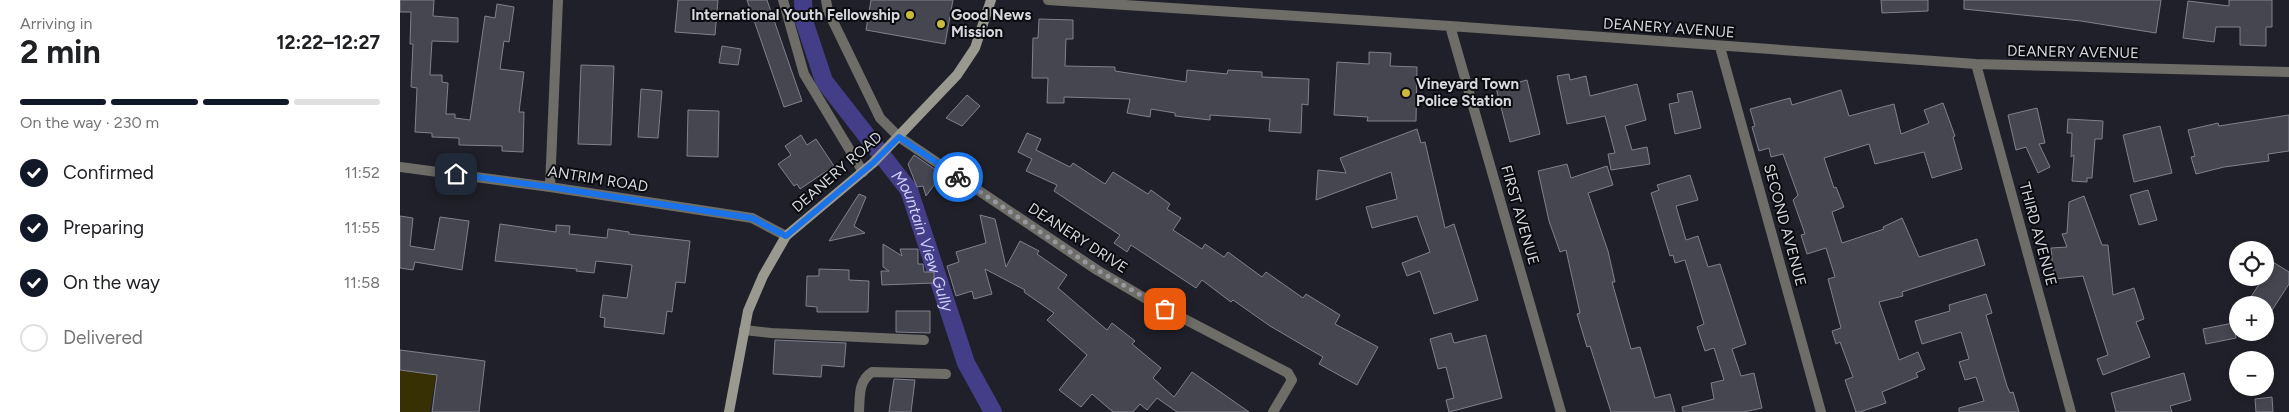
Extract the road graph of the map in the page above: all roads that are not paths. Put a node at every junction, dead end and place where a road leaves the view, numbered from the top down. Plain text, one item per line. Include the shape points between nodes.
1 (558, 0) edge
2 (783, 0) edge
3 (826, 0) edge
4 (991, 0) edge
5 (1048, 0) edge
6 (1450, 26) junction
7 (1720, 47) junction
8 (1976, 64) junction
9 (2289, 72) edge
10 (899, 137) junction
11 (400, 167) edge
12 (863, 172) junction
13 (550, 187) junction
14 (786, 236) junction
15 (744, 330) junction
16 (924, 340) dead end
17 (946, 374) dead end
18 (729, 412) edge
19 (859, 412) edge
20 (1273, 412) edge
21 (1561, 412) edge
22 (1821, 412) edge
23 (2071, 412) edge

1 - 13 street
2 - 12 street via 804,74
3 - 10 street via 828,12 880,118
4 - 10 street, DEANERY ROAD via 975,48 957,75
5 - 6 street, DEANERY AVENUE
6 - 7 street, DEANERY AVENUE
6 - 21 street, FIRST AVENUE
7 - 8 street, DEANERY AVENUE
7 - 22 street, SECOND AVENUE
8 - 9 street, DEANERY AVENUE
8 - 23 street, THIRD AVENUE
10 - 12 street, DEANERY ROAD
10 - 20 street, DEANERY DRIVE via 1105,275 1288,373 1292,380
11 - 13 street, ANTRIM ROAD
12 - 14 street, DEANERY ROAD
13 - 14 street, ANTRIM ROAD via 752,218
14 - 15 street, DEANERY ROAD via 762,276
15 - 16 street
15 - 18 street, DEANERY ROAD
17 - 19 street via 872,372 861,384

